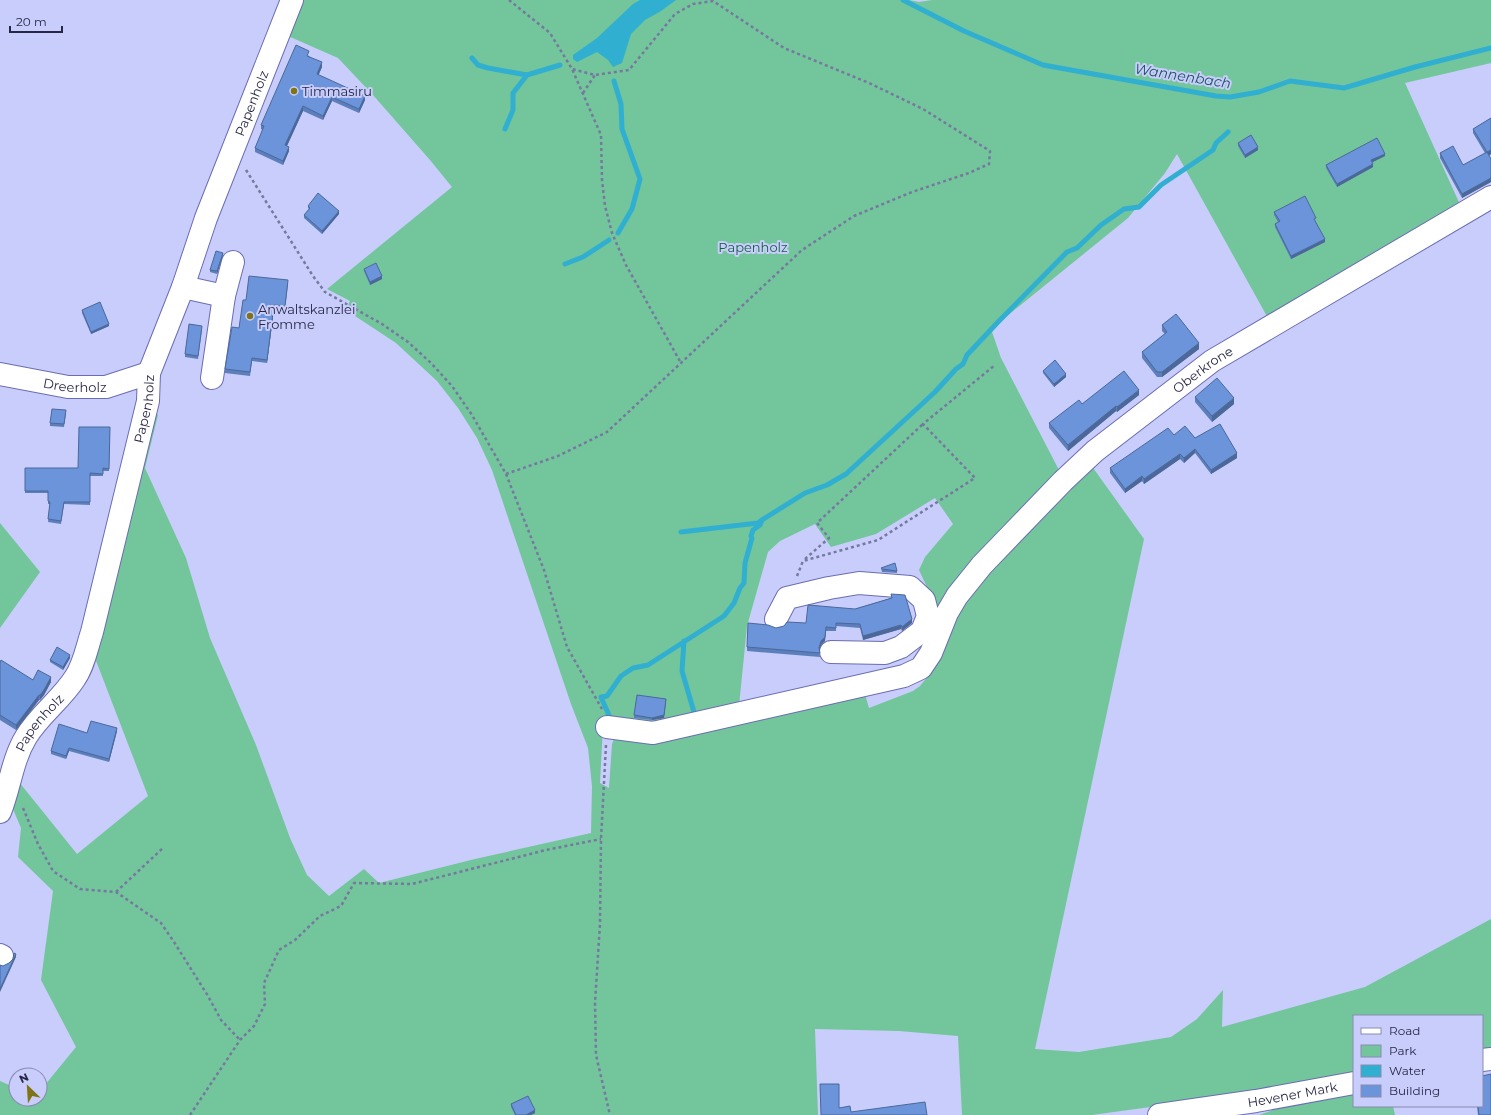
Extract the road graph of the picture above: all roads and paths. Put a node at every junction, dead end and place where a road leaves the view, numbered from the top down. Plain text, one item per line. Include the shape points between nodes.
1 (292, 0) edge
2 (509, 0) edge
3 (572, 69) junction
4 (595, 75) junction
5 (583, 93) junction
6 (233, 149) junction
7 (1491, 197) edge
8 (233, 262) dead end
9 (183, 288) junction
10 (224, 296) junction
11 (681, 363) junction
12 (995, 365) dead end
13 (150, 373) junction
14 (0, 374) edge
15 (212, 378) dead end
16 (923, 424) junction
17 (506, 474) junction
18 (803, 561) junction
19 (787, 598) junction
20 (776, 620) dead end
21 (831, 652) dead end
22 (885, 653) junction
23 (890, 679) junction
24 (607, 727) junction
25 (3, 804) edge
26 (601, 839) junction
27 (164, 847) dead end
28 (116, 892) junction
29 (240, 1040) junction
30 (1353, 1083) edge
31 (190, 1115) edge
32 (610, 1115) edge
33 (1159, 1115) edge

1 - 6 street, Papenholz
2 - 3 path via 550,33
3 - 4 path
3 - 5 path
4 - 5 path
4 - 11 path via 629,70 675,14 693,4 713,1 784,48 869,83 923,109 990,150 989,164 854,216 802,250
5 - 11 path via 601,135 602,180 612,233 626,265
6 - 9 street, Papenholz via 206,218
6 - 17 path via 325,292 382,324 431,362 472,415
7 - 23 street, Oberkrone via 1212,361 1096,451 1063,480 982,565 957,596 947,613 931,653 921,668
8 - 10 street
9 - 10 street
9 - 13 street, Papenholz
10 - 15 street
11 - 17 path via 607,432 558,456
12 - 16 path
13 - 14 street, Dreerholz via 106,387 68,387
13 - 25 street, Papenholz via 148,401 85,654 76,677 26,736 17,754
16 - 18 path via 817,522 829,538
16 - 18 path via 975,478 878,540
17 - 24 path via 544,570 567,647 604,713
18 - 19 path
19 - 20 street
19 - 22 street via 859,584 910,587 924,600 928,616 922,631 901,647
21 - 22 street
22 - 23 street
23 - 24 street, Oberkrone via 653,733
24 - 26 path
25 - 28 path via 22,806 53,871 80,889
26 - 29 path via 546,850 412,884 354,883 341,906 320,916 295,940 279,950 264,984 265,1004 254,1026
26 - 32 path via 600,924 595,1003 596,1055
27 - 28 path
28 - 29 path via 161,924 200,982 221,1020
29 - 31 path
30 - 33 street, Hevener Mark

